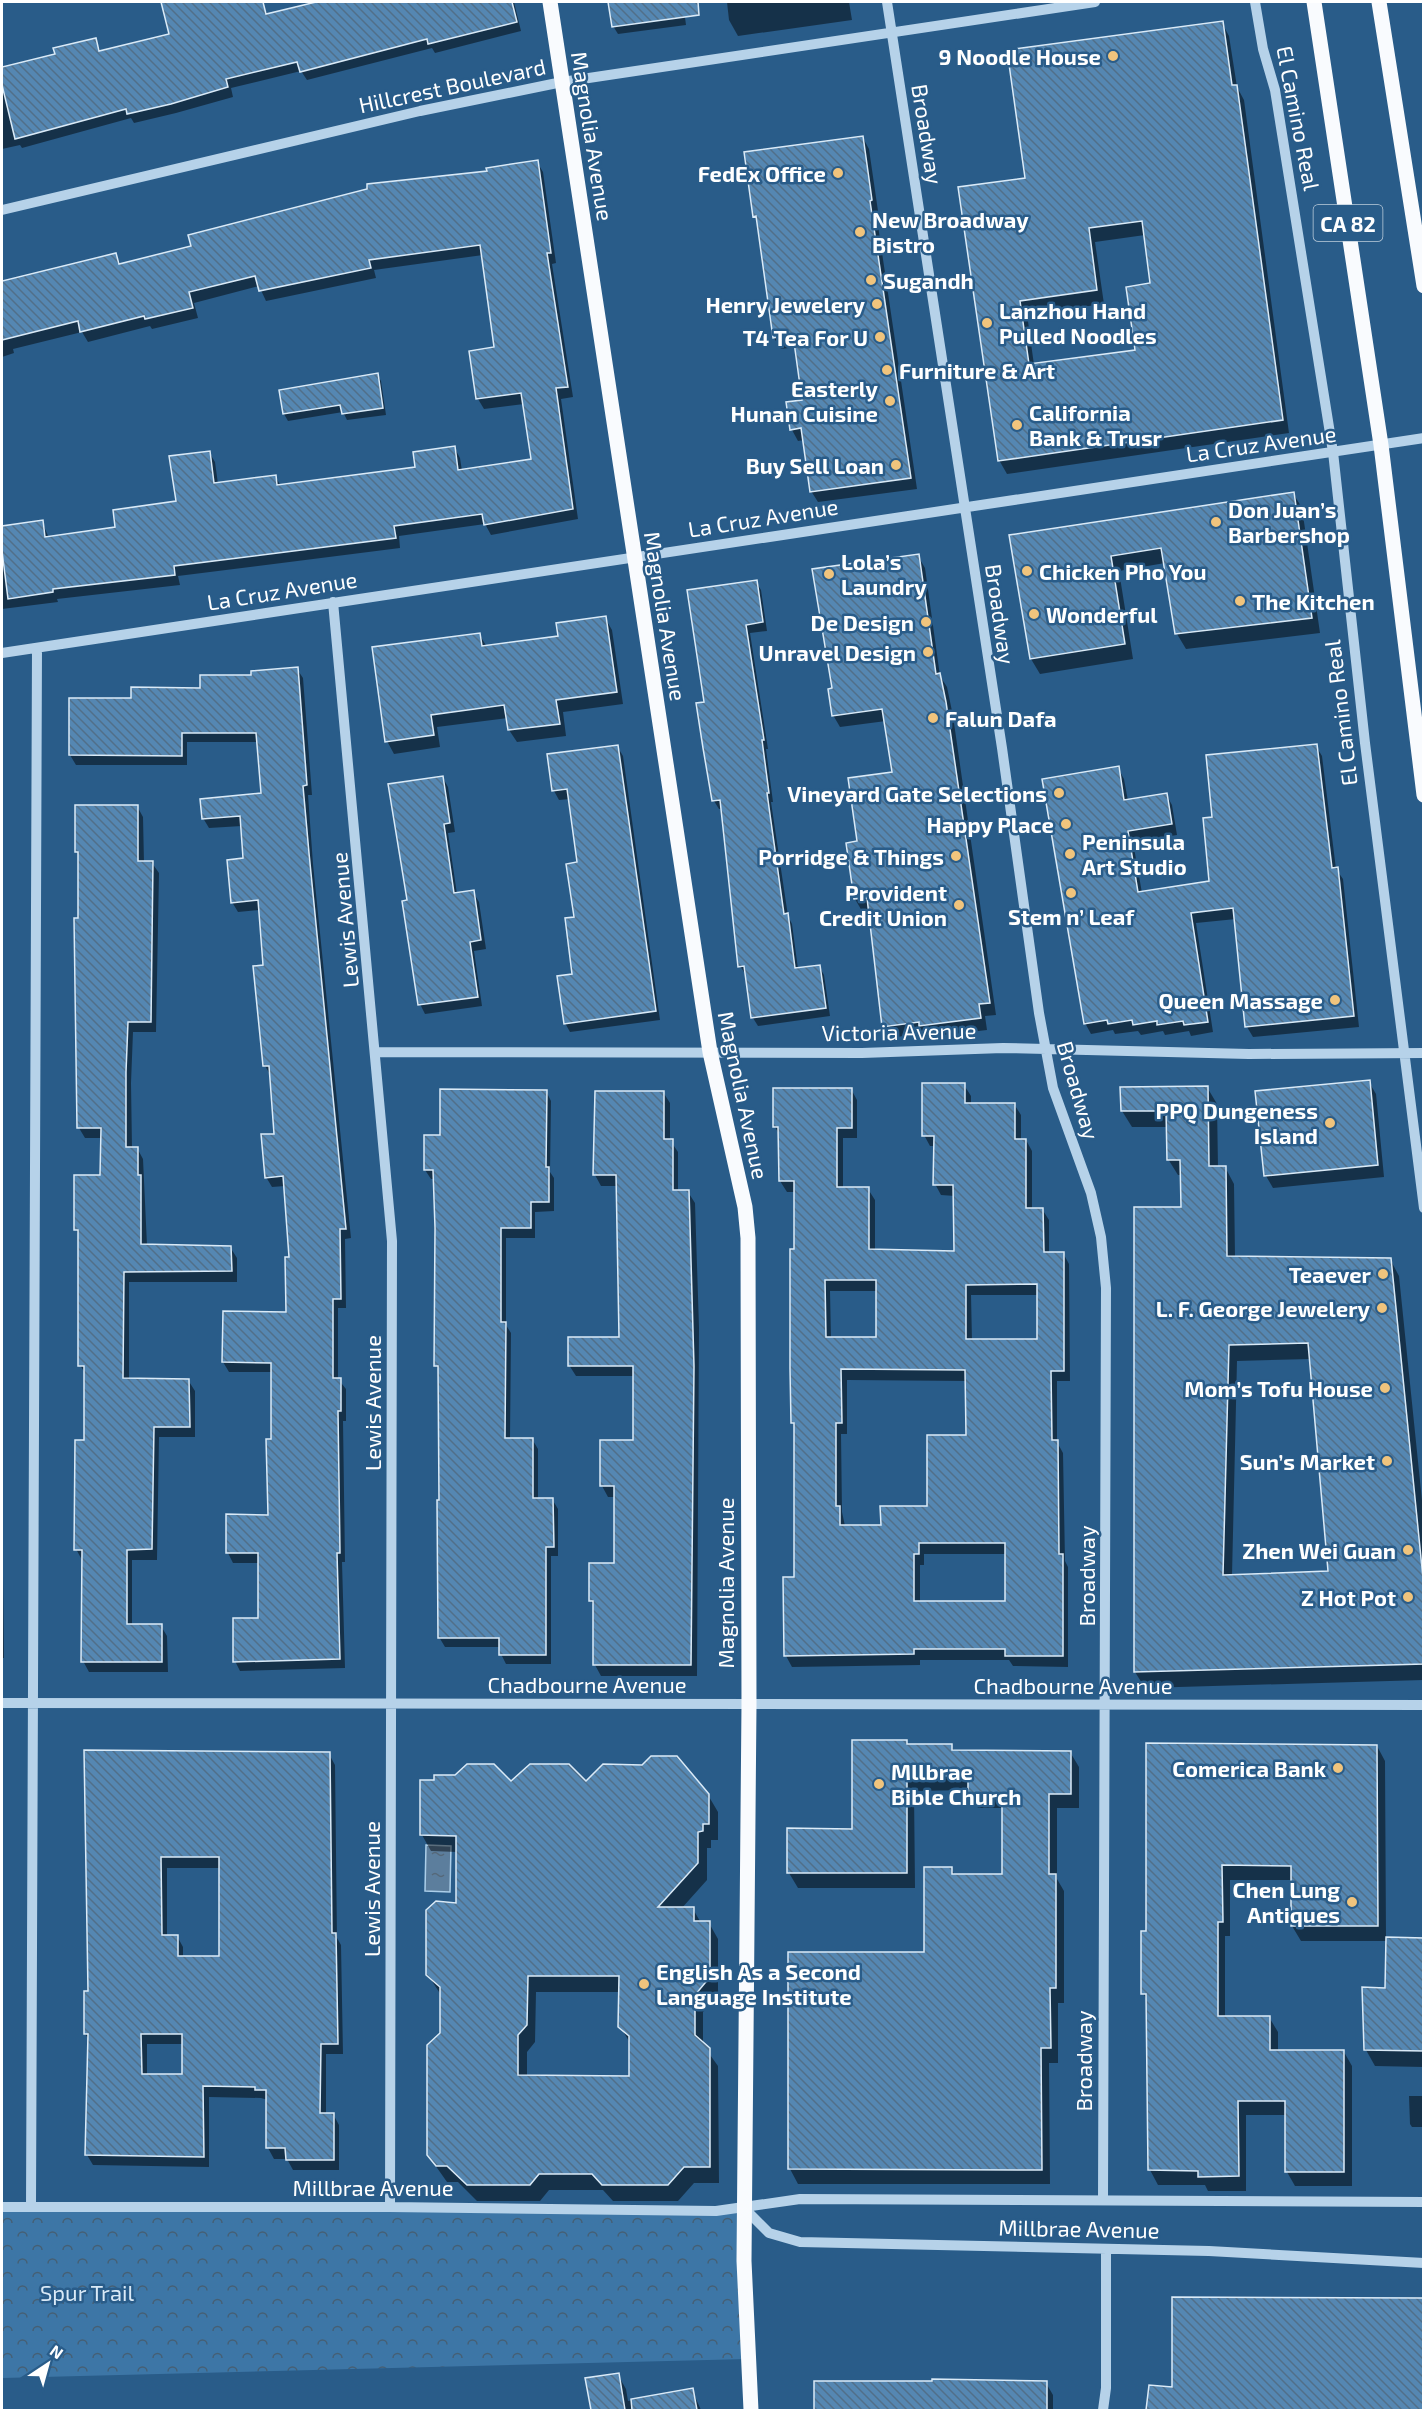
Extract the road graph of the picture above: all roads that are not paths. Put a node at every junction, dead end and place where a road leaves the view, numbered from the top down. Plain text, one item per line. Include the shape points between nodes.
1 (550, 2) edge
2 (887, 2) edge
3 (1095, 2) edge
4 (1255, 2) edge
5 (1314, 2) edge
6 (1379, 2) edge
7 (892, 32) junction
8 (562, 82) junction
9 (2, 210) edge
10 (1424, 286) edge
11 (1424, 438) edge
12 (1382, 445) junction
13 (1334, 452) junction
14 (965, 507) junction
15 (634, 556) junction
16 (333, 602) junction
17 (37, 648) junction
18 (2, 653) edge
19 (1424, 795) edge
20 (1046, 1049) junction
21 (1404, 1051) junction
22 (376, 1052) junction
23 (710, 1052) junction
24 (1424, 1053) edge
25 (1424, 1208) edge
26 (2, 1703) edge
27 (33, 1703) junction
28 (391, 1703) junction
29 (749, 1704) junction
30 (1105, 1704) junction
31 (1424, 1705) edge
32 (1103, 2198) junction
33 (1424, 2202) edge
34 (2, 2207) edge
35 (31, 2207) junction
36 (390, 2207) junction
37 (744, 2208) junction
38 (1106, 2249) junction
39 (1424, 2263) edge
40 (751, 2410) edge
41 (1103, 2410) edge

1 - 8 main road, Magnolia Avenue
2 - 7 street, Broadway
3 - 7 street, Hillcrest Boulevard
4 - 13 street, El Camino Real via 1275,90
5 - 12 main road, El Camino Real / CA 82
6 - 10 main road, CA 82
7 - 8 street, Hillcrest Boulevard
7 - 14 street, Broadway
8 - 9 street, Hillcrest Boulevard via 420,111
8 - 15 main road, Magnolia Avenue
11 - 12 street, La Cruz Avenue
12 - 13 street, La Cruz Avenue
12 - 19 main road, El Camino Real / CA 82
13 - 14 street, La Cruz Avenue
13 - 21 street, El Camino Real
14 - 15 street, La Cruz Avenue
14 - 20 street, Broadway
15 - 16 street, La Cruz Avenue
15 - 23 main road, Magnolia Avenue
16 - 17 street, La Cruz Avenue
16 - 22 street, Lewis Avenue
17 - 18 street, La Cruz Avenue
17 - 27 street
20 - 21 street, Victoria Avenue via 1249,1054
20 - 23 street, Victoria Avenue
20 - 30 street, Broadway via 1053,1088 1091,1193 1101,1237 1106,1288
21 - 24 street, Victoria Avenue
21 - 25 street, El Camino Real
22 - 23 street, Victoria Avenue
22 - 28 street, Lewis Avenue via 392,1241
23 - 29 main road, Magnolia Avenue via 745,1207 748,1238
26 - 27 street, Chadbourne Avenue
27 - 28 street, Chadbourne Avenue
27 - 35 street
28 - 29 street, Chadbourne Avenue
28 - 36 street, Lewis Avenue
29 - 30 street, Chadbourne Avenue
29 - 37 main road, Magnolia Avenue
30 - 31 street, Chadbourne Avenue
30 - 32 street, Broadway
32 - 33 street, Millbrae Avenue
32 - 37 street, Millbrae Avenue via 800,2199
34 - 35 street, Millbrae Avenue
35 - 36 street, Millbrae Avenue
36 - 37 street, Millbrae Avenue via 710,2211
37 - 38 street, Millbrae Avenue via 769,2233 800,2242
37 - 40 main road, Magnolia Avenue
38 - 39 street, Millbrae Avenue
38 - 41 street

